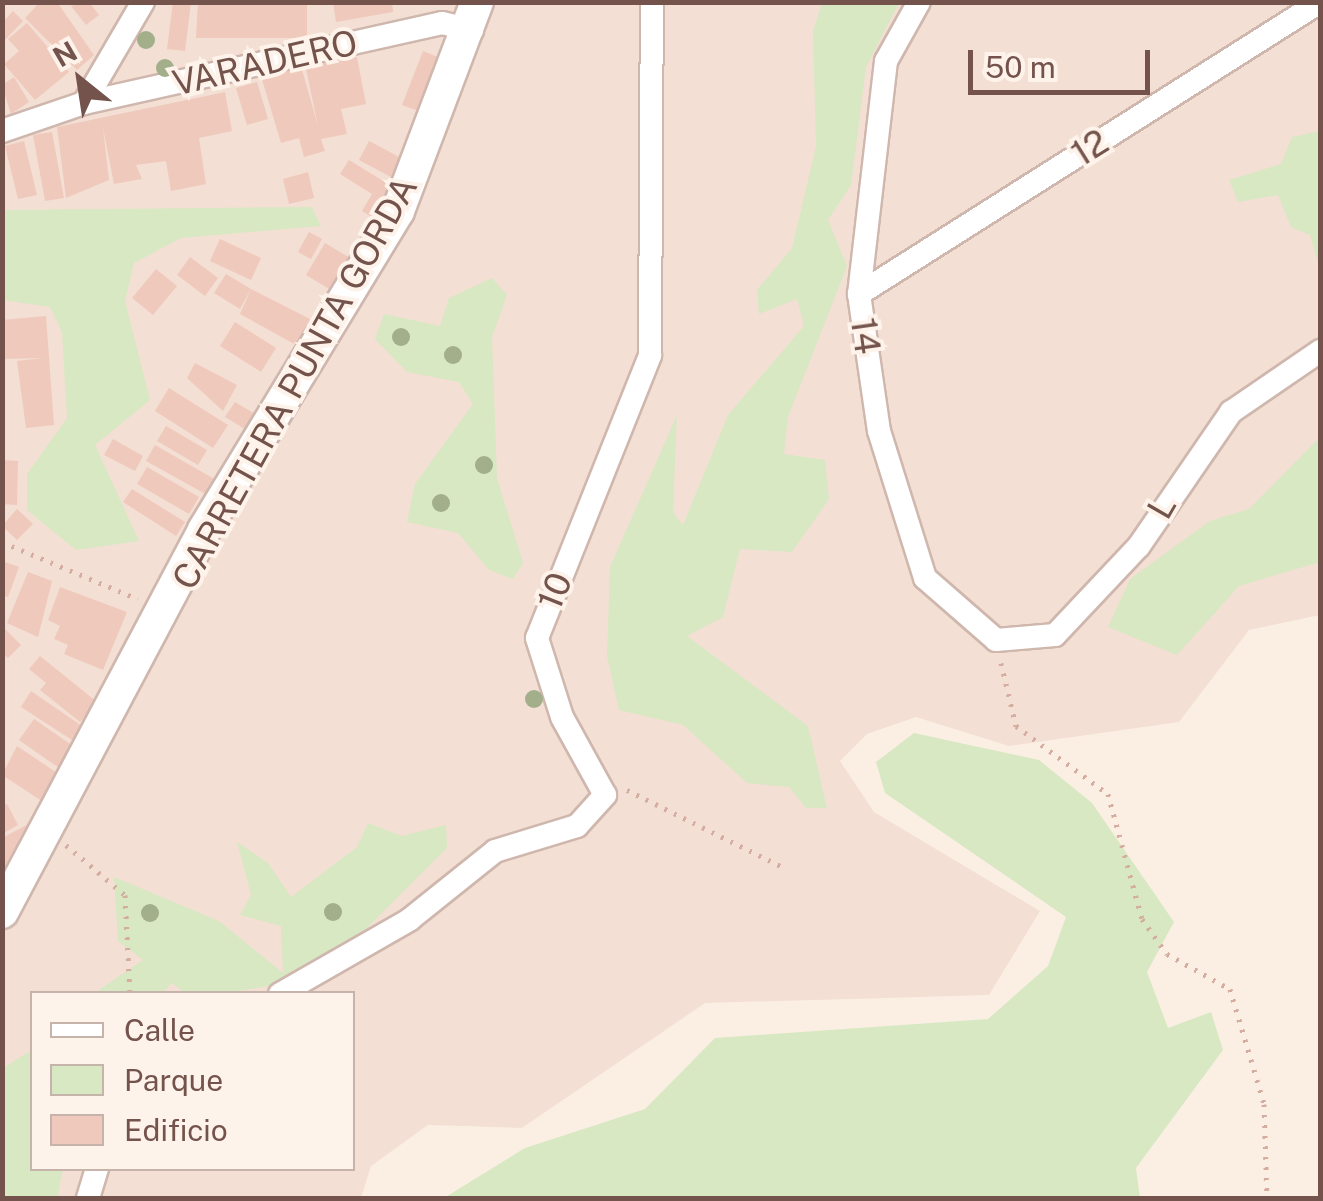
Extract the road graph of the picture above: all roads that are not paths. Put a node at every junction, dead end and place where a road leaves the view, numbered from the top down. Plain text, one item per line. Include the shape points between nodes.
1 (143, 2) edge
2 (652, 2) edge
3 (920, 2) edge
4 (1320, 2) edge
5 (474, 16) edge
6 (84, 104) junction
7 (2, 131) edge
8 (859, 294) junction
9 (1320, 351) edge
10 (996, 640) joint
11 (2, 912) edge
12 (285, 991) edge
13 (96, 1171) edge
14 (88, 1198) edge

1 - 6 street
2 - 12 street, 10 via 650,355 536,638 562,716 604,795 577,826 495,851 408,920
3 - 8 street, 14 via 886,60
4 - 8 street, 12
5 - 6 street, VARADERO
5 - 11 main road, CARRETERA PUNTA GORDA via 398,212 204,530 168,612
6 - 7 street, VARADERO
8 - 10 street, 14 via 878,431 925,578
9 - 10 street, L via 1231,412 1139,546 1054,635
13 - 14 street

